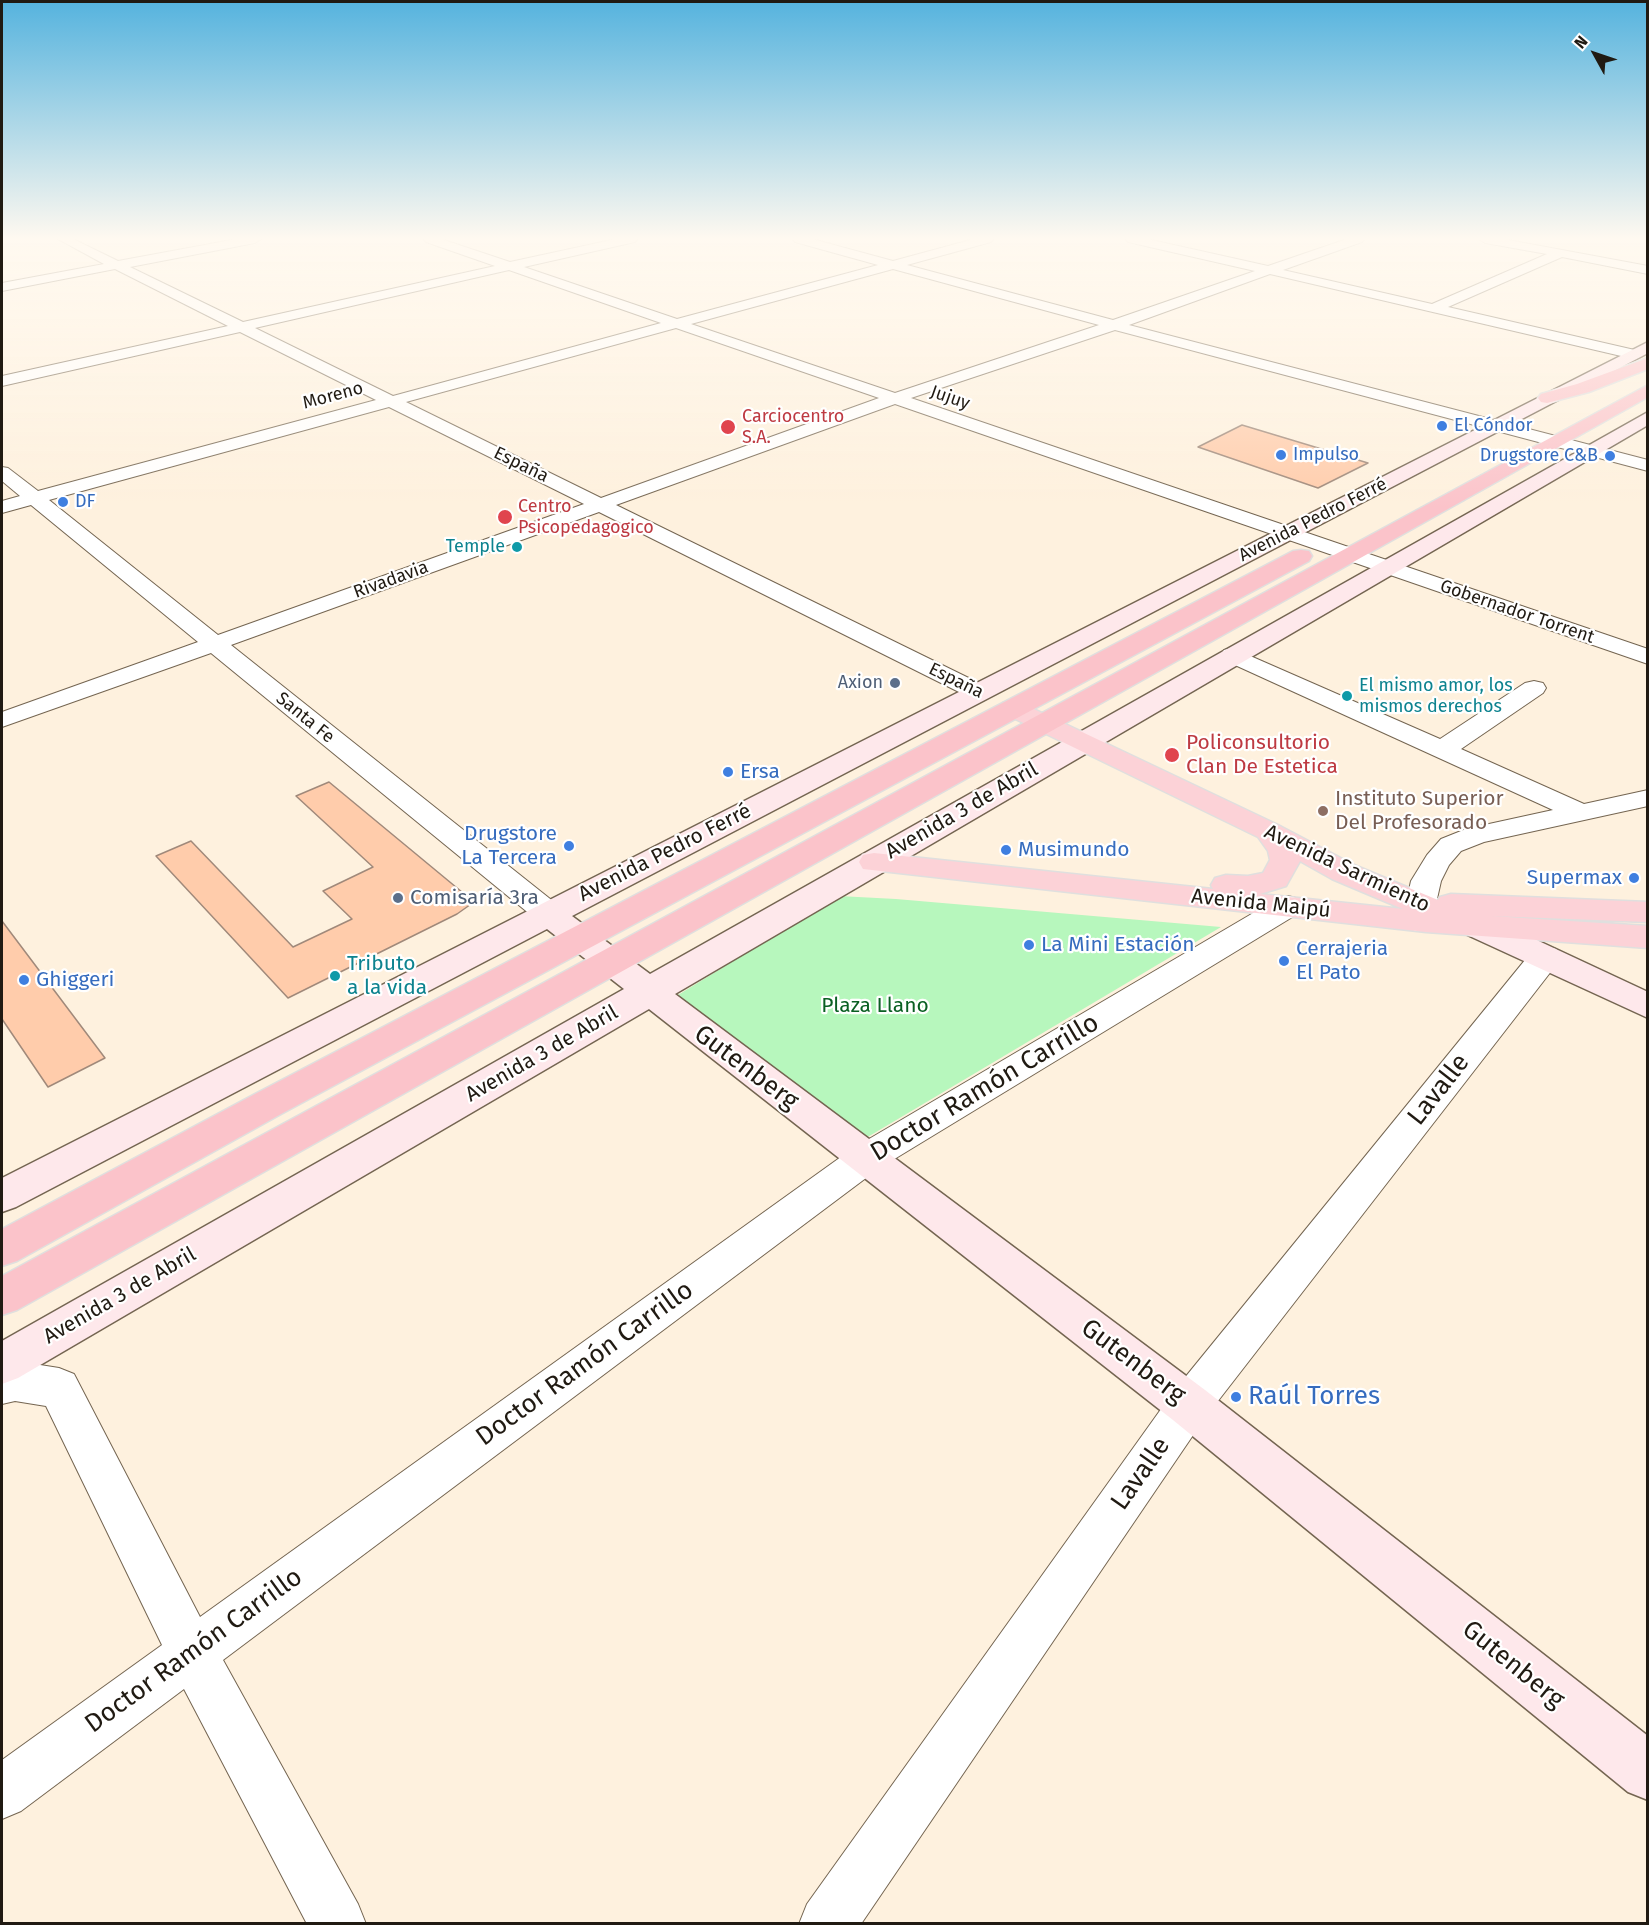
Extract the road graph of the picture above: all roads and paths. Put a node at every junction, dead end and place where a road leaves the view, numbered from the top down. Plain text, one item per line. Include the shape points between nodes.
1 (231, 329) edge
2 (249, 329) edge
3 (656, 329) edge
4 (695, 329) edge
5 (1103, 329) edge
6 (1128, 329) edge
7 (1525, 329) edge
8 (1644, 358) edge
9 (2, 381) edge
10 (1647, 390) edge
11 (893, 399) junction
12 (391, 400) junction
13 (1578, 406) dead end
14 (1647, 417) edge
15 (1496, 426) junction
16 (1551, 432) junction
17 (1528, 434) junction
18 (1508, 445) dead end
19 (1589, 450) junction
20 (1647, 466) edge
21 (2, 472) edge
22 (35, 498) junction
23 (601, 505) junction
24 (2, 507) edge
25 (1289, 533) junction
26 (1339, 544) junction
27 (1387, 567) junction
28 (214, 644) junction
29 (1232, 655) junction
30 (1647, 657) edge
31 (1534, 688) dead end
32 (978, 692) junction
33 (1012, 708) junction
34 (2, 720) edge
35 (1042, 724) junction
36 (1081, 742) junction
37 (1442, 750) junction
38 (1647, 798) edge
39 (1580, 812) junction
40 (1268, 831) junction
41 (874, 862) junction
42 (1014, 877) junction
43 (1288, 906) junction
44 (1418, 912) junction
45 (1647, 912) edge
46 (548, 913) junction
47 (1474, 926) junction
48 (1647, 937) edge
49 (581, 939) junction
50 (1545, 957) junction
51 (611, 962) junction
52 (649, 993) junction
53 (1647, 1006) edge
54 (865, 1159) junction
55 (2, 1196) edge
56 (2, 1249) edge
57 (2, 1297) edge
58 (2, 1364) edge
59 (2, 1384) edge
60 (1189, 1405) junction
61 (192, 1653) junction
62 (1647, 1772) edge
63 (2, 1792) edge
64 (338, 1923) edge
65 (827, 1923) edge

1 - 9 street
2 - 12 street, España
3 - 12 street, Moreno
4 - 11 street, Jujuy
5 - 11 street, Rivadavia
6 - 15 street
7 - 8 street
8 - 13 highway
8 - 15 main road, Avenida Pedro Ferré via 1547,398
10 - 16 highway, Avenida Pedro Ferré
11 - 23 street, Rivadavia
11 - 25 street, Jujuy
12 - 22 street, Moreno
12 - 23 street, España
14 - 19 main road
15 - 17 street
15 - 25 main road, Avenida Pedro Ferré
16 - 17 street
16 - 19 street
16 - 26 highway, Avenida Pedro Ferré
17 - 18 highway
19 - 20 street
19 - 27 main road
21 - 22 street, Santa Fe
22 - 24 street, Moreno
22 - 28 street, Santa Fe
23 - 28 street, Rivadavia
23 - 32 street, España
25 - 26 street, Jujuy
25 - 32 main road, Avenida Pedro Ferré
26 - 27 street, Gobernador Torrent
26 - 33 highway, Avenida Pedro Ferré
26 - 35 highway, Avenida Pedro Ferré
27 - 29 main road
27 - 30 street, Gobernador Torrent
28 - 34 street, Rivadavia
28 - 46 street, Santa Fe
29 - 36 main road
29 - 37 street
31 - 37 street
32 - 33 main road, España
32 - 46 main road, Avenida Pedro Ferré
33 - 35 main road, España
33 - 49 highway
35 - 36 main road, Avenida Sarmiento
35 - 51 highway, Avenida 3 de Abril
36 - 40 main road, Avenida Sarmiento
36 - 41 main road, Avenida 3 de Abril
37 - 39 street
38 - 39 street
39 - 44 street via 1476,835 1451,845 1426,881
40 - 42 main road via 1283,850 1285,860 1275,879 1266,883 1248,886
40 - 44 main road, Avenida Sarmiento
41 - 42 main road, Avenida Maipú
41 - 52 main road, Avenida 3 de Abril
42 - 43 main road, Avenida Maipú
43 - 44 main road, Avenida Maipú
43 - 54 street, Doctor Ramón Carrillo
44 - 45 main road, Avenida Maipú via 1476,904
44 - 47 main road, Avenida Maipú
46 - 49 main road, Santa Fe
46 - 55 main road
47 - 48 main road, Avenida Maipú
47 - 50 main road
49 - 51 main road, Santa Fe
49 - 56 highway
50 - 53 main road
50 - 60 street, Lavalle
51 - 52 main road, Gutenberg
51 - 57 highway, Avenida 3 de Abril
52 - 54 main road, Gutenberg
52 - 58 main road, Avenida 3 de Abril
54 - 60 main road, Gutenberg
54 - 61 street, Doctor Ramón Carrillo
59 - 61 street via 15,1381 59,1388
60 - 62 main road, Gutenberg
60 - 65 street, Lavalle
61 - 63 street, Doctor Ramón Carrillo
61 - 64 street

